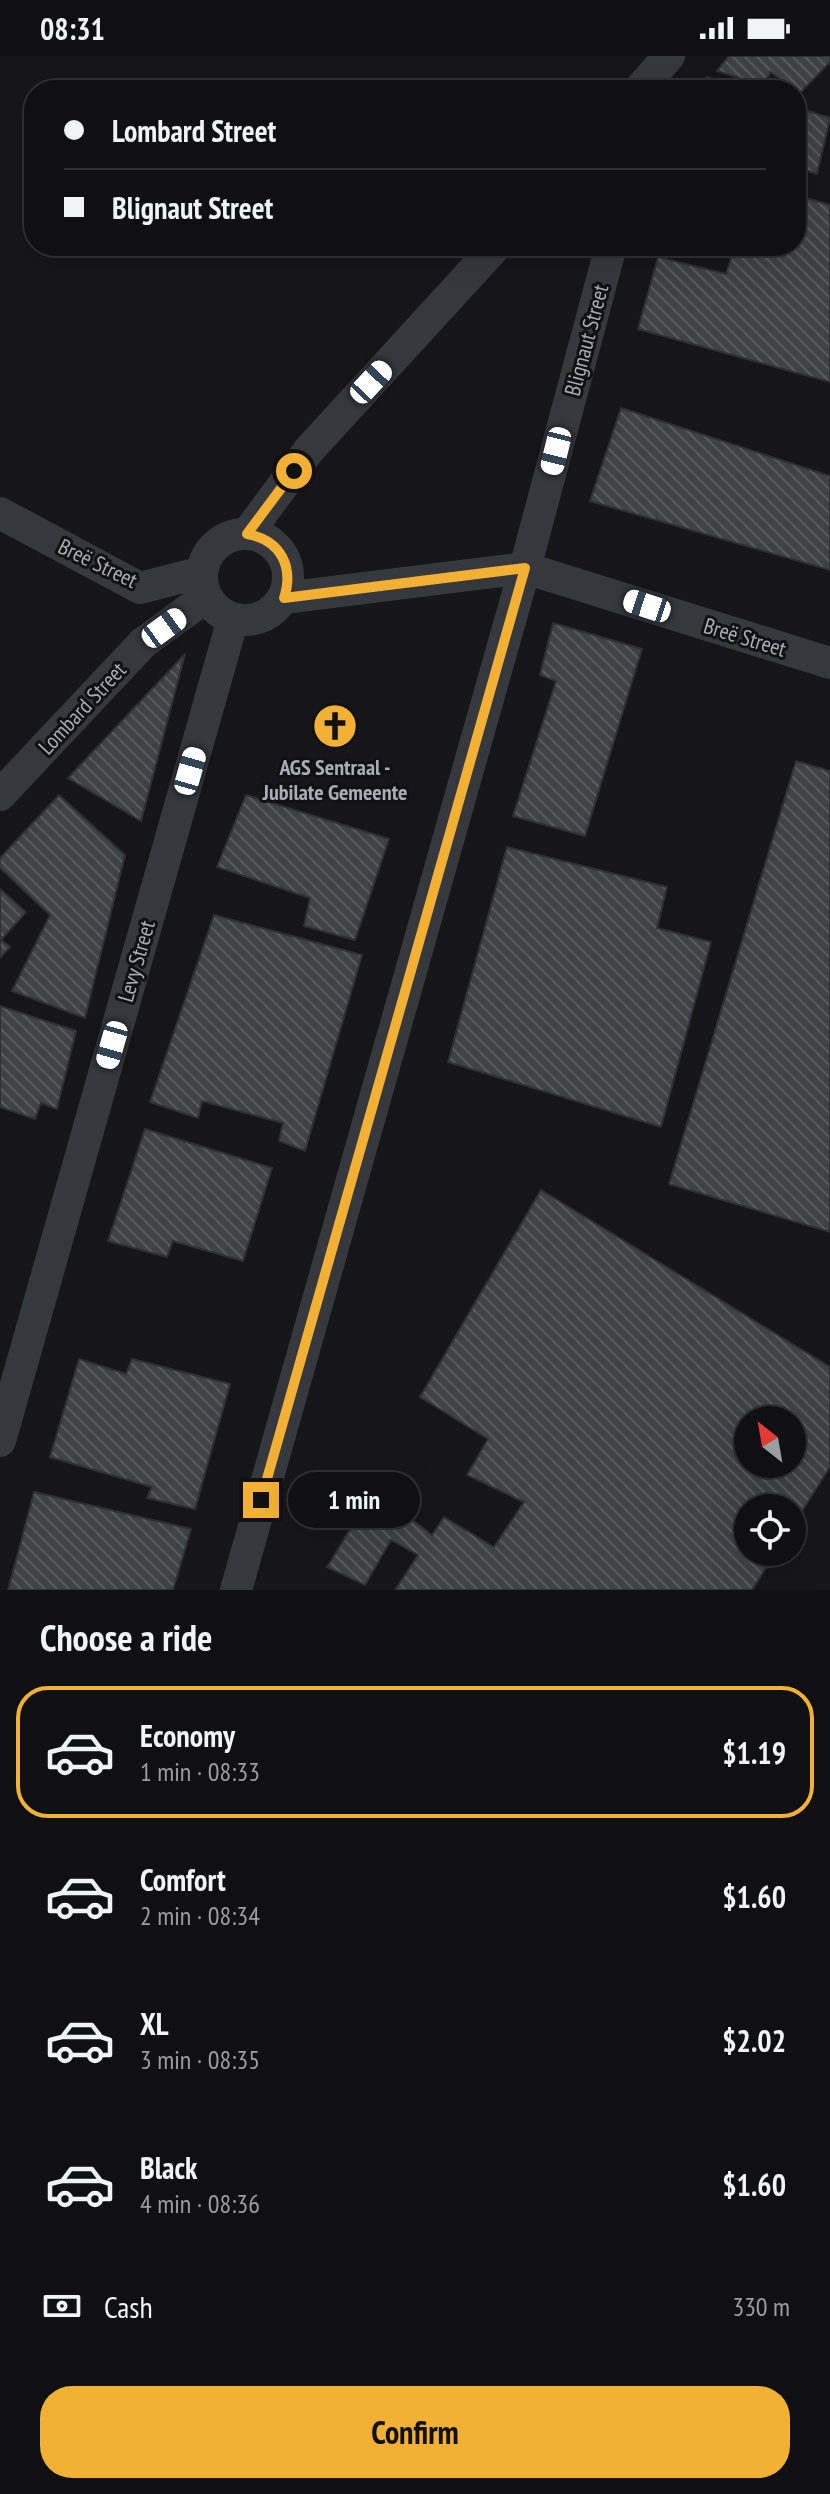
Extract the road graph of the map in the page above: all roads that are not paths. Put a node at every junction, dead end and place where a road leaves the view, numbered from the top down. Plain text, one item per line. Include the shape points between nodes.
1 (487, 256) edge
2 (608, 256) edge
3 (0, 513) edge
4 (247, 534) junction
5 (525, 568) junction
6 (204, 584) junction
7 (284, 598) junction
8 (233, 619) junction
9 (830, 663) edge
10 (0, 795) edge
11 (0, 1441) edge
12 (236, 1590) edge

1 - 4 street via 309,450
2 - 5 street, Blignaut Street
3 - 6 street, Breë Street via 140,588
4 - 6 street via 216,545
4 - 7 street via 273,544 283,555 288,584
5 - 7 street, Breë Street
5 - 9 street, Breë Street
5 - 12 street, Blignaut Street
6 - 8 street via 217,611
6 - 10 street, Lombard Street
7 - 8 street via 262,617
8 - 11 street, Levy Street

